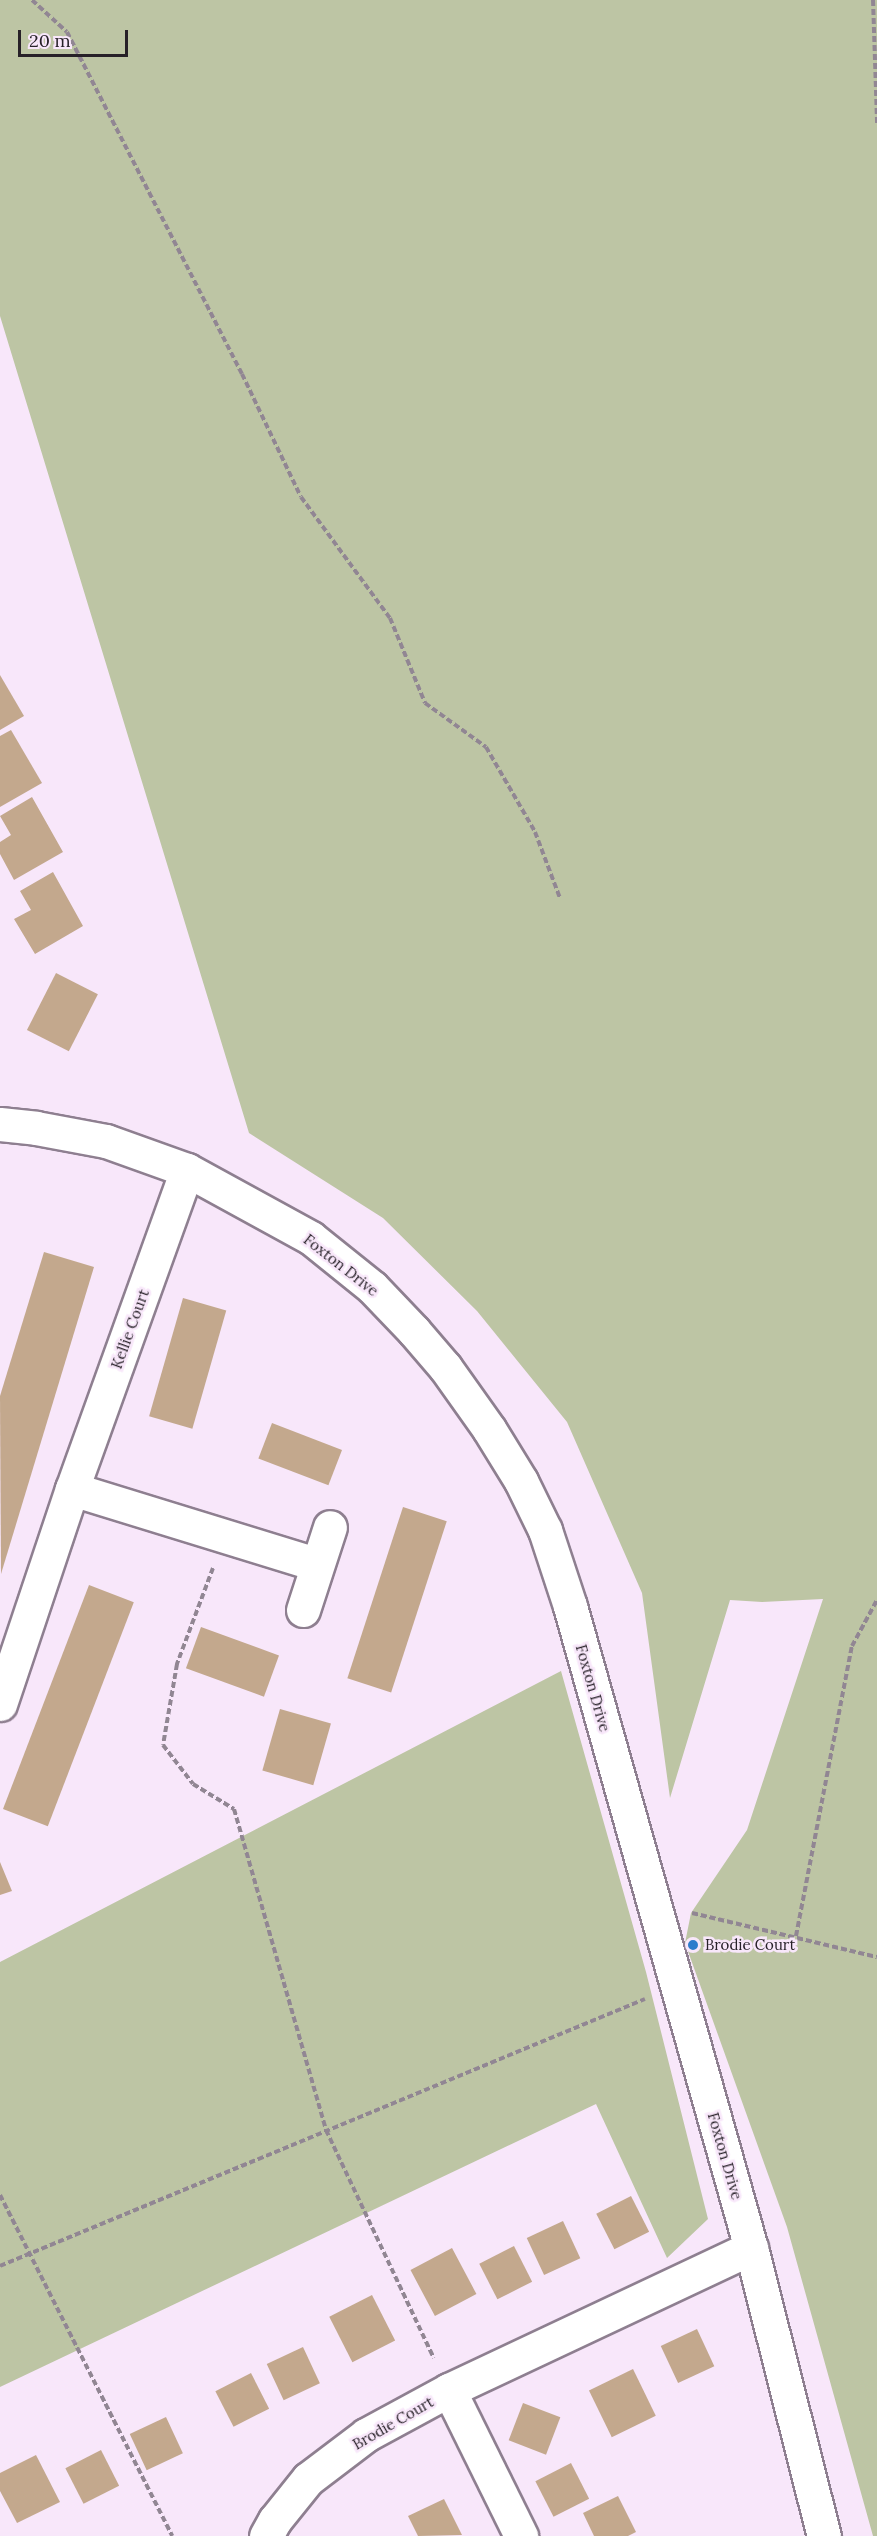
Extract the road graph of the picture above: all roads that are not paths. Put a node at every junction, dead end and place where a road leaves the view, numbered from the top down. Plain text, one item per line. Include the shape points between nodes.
1 (0, 1124) edge
2 (187, 1170) junction
3 (72, 1489) junction
4 (330, 1527) dead end
5 (316, 1564) junction
6 (303, 1610) dead end
7 (1, 1698) edge
8 (751, 2248) junction
9 (449, 2390) junction
10 (266, 2536) edge
11 (521, 2536) edge
12 (824, 2536) edge

1 - 2 street, Foxton Drive via 106,1141
2 - 3 street, Kellie Court
2 - 8 street, Foxton Drive via 310,1238 372,1287 445,1367 521,1481 545,1530
3 - 5 street
3 - 7 street, Kellie Court
4 - 5 street
5 - 6 street
8 - 9 street, Brodie Court
8 - 12 street, Foxton Drive
9 - 10 street, Brodie Court via 366,2435 308,2479 274,2520
9 - 11 street, Brodie Court

